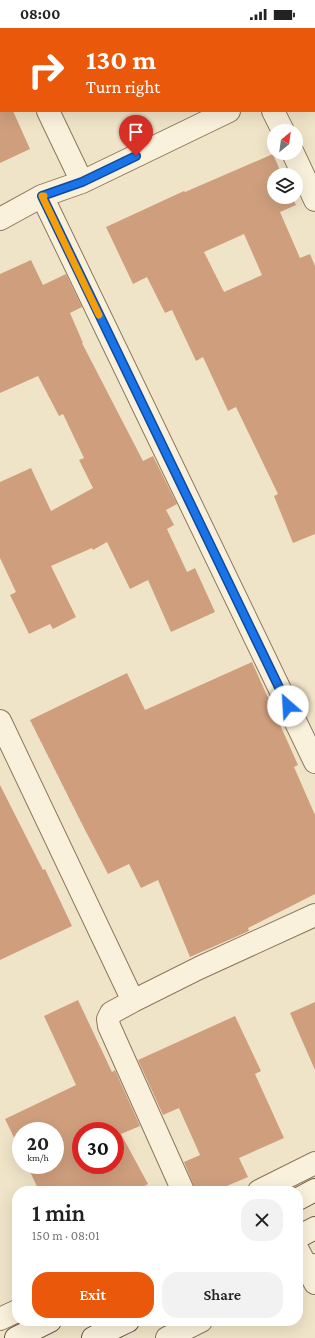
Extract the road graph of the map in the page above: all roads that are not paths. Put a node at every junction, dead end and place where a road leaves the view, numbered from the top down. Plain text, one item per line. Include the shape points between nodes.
1 (48, 112) edge
2 (227, 112) edge
3 (274, 112) edge
4 (280, 124) edge
5 (296, 160) edge
6 (82, 182) junction
7 (42, 196) junction
8 (315, 200) edge
9 (0, 219) edge
10 (0, 721) edge
11 (315, 762) edge
12 (315, 915) edge
13 (133, 1001) junction
14 (315, 1163) edge
15 (181, 1186) edge
16 (269, 1186) edge
17 (315, 1190) edge
18 (303, 1196) edge
19 (315, 1228) edge
20 (303, 1234) edge
21 (12, 1313) edge
22 (0, 1319) edge
23 (40, 1326) edge
24 (118, 1326) edge
25 (192, 1326) edge
26 (16, 1338) edge
27 (93, 1338) edge
28 (167, 1338) edge

1 - 6 street
2 - 6 street
3 - 4 street
5 - 8 street
6 - 7 street
7 - 9 street
7 - 11 street
10 - 13 street
12 - 13 street
13 - 15 street via 111,1014 108,1019 109,1026
14 - 16 street
17 - 18 street
19 - 20 street
21 - 22 street
23 - 26 street
24 - 27 street
25 - 28 street

